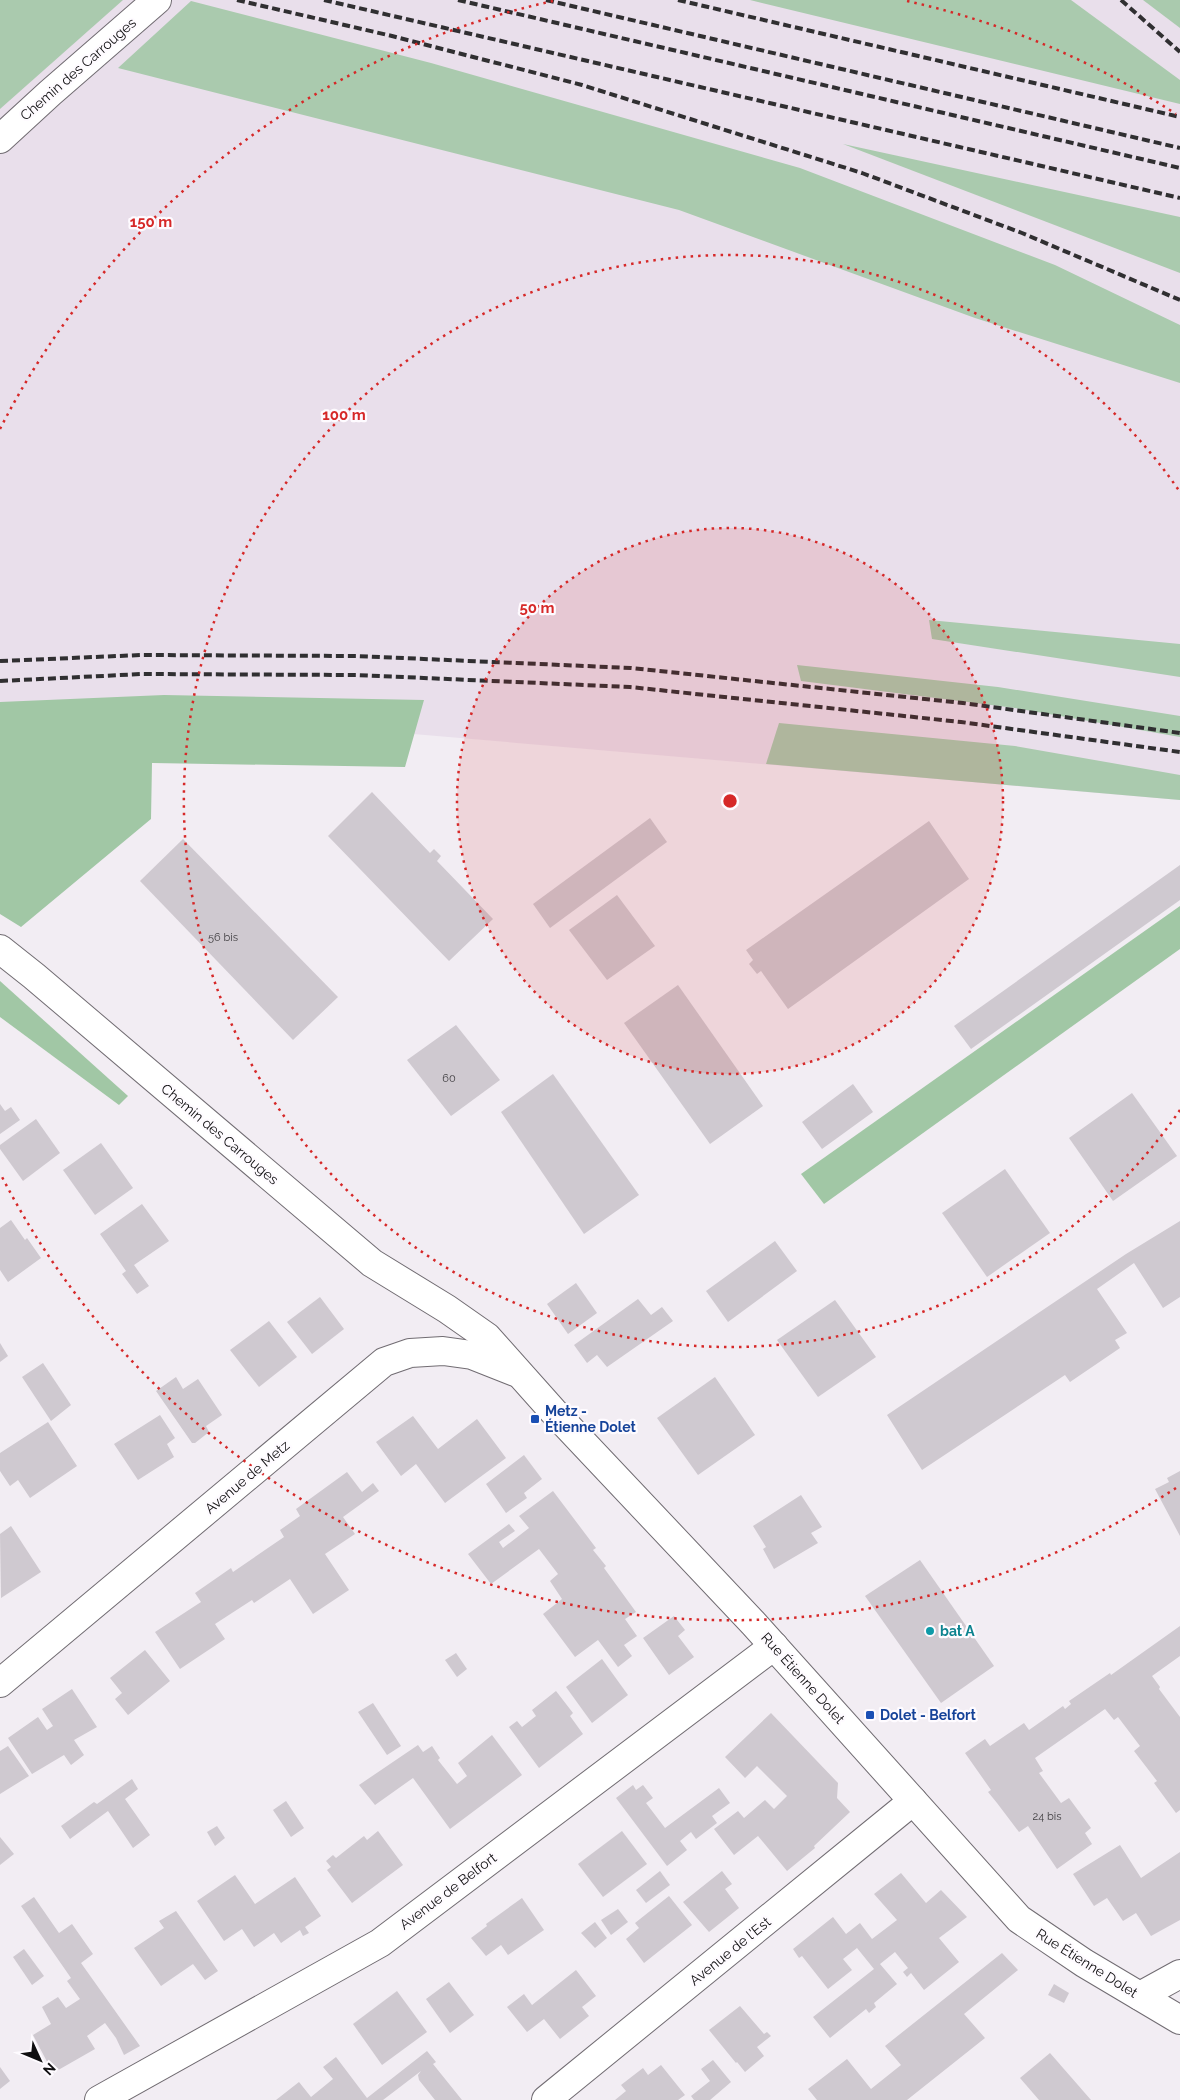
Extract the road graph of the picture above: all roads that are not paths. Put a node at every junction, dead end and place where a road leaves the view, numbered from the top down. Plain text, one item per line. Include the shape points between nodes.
1 (157, 0) edge
2 (0, 139) edge
3 (0, 949) edge
4 (447, 1309) joint
5 (521, 1375) junction
6 (774, 1646) junction
7 (0, 1683) edge
8 (913, 1800) junction
9 (1180, 1974) edge
10 (1140, 1996) junction
11 (1180, 2020) edge
12 (99, 2100) edge
13 (546, 2100) edge

1 - 2 street, Chemin des Carrouges
3 - 4 street, Chemin des Carrouges via 372,1263
4 - 5 street, Rue Étienne Dolet via 487,1336
5 - 6 street, Rue Étienne Dolet
5 - 7 street, Avenue de Metz via 472,1355 443,1351 410,1353 384,1362
6 - 8 street, Rue Étienne Dolet
6 - 12 street, Avenue de Belfort via 380,1943
8 - 10 street, Rue Étienne Dolet via 1019,1920
8 - 13 street, Avenue de l'Est
9 - 10 street
10 - 11 street, Rue Étienne Dolet

